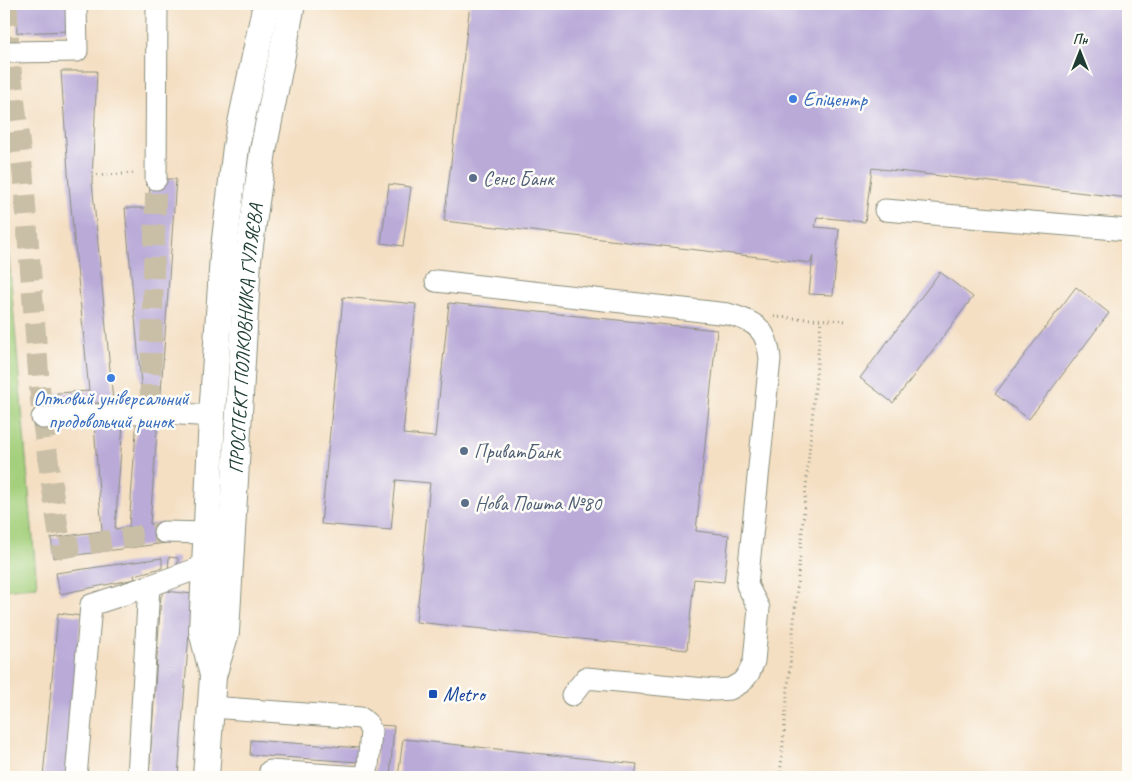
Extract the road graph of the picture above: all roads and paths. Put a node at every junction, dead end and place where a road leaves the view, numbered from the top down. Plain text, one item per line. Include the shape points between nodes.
1 (76, 4) edge
2 (157, 4) edge
3 (266, 4) edge
4 (292, 4) edge
5 (8, 52) dead end
6 (156, 175) joint
7 (92, 176) dead end
8 (885, 210) dead end
9 (1128, 230) edge
10 (436, 281) dead end
11 (773, 317) dead end
12 (821, 320) junction
13 (847, 321) dead end
14 (212, 416) junction
15 (42, 418) dead end
16 (164, 532) tunnel mouth
17 (207, 532) junction
18 (205, 566) junction
19 (149, 586) junction
20 (213, 676) junction
21 (572, 695) dead end
22 (211, 707) junction
23 (270, 771) dead end
24 (76, 777) edge
25 (138, 777) edge
26 (206, 777) edge
27 (780, 777) edge

1 - 5 lane via 77,51
2 - 6 lane
3 - 14 main road, ПРОСПЕКТ ПОЛКОВНИКА ГУЛЯЄВА via 236,147 222,256
4 - 20 main road, ПРОСПЕКТ ПОЛКОВНИКА ГУЛЯЄВА via 263,151 248,260 226,632
6 - 7 path
8 - 9 lane
10 - 21 lane via 728,314 746,319 761,330 768,343 770,359 747,585 759,608 754,661 749,673 730,689 715,690 586,678
11 - 12 path
12 - 13 path
12 - 27 path
14 - 15 lane via 150,409
14 - 17 main road, ПРОСПЕКТ ПОЛКОВНИКА ГУЛЯЄВА
16 - 17 lane
17 - 18 main road, ПРОСПЕКТ ПОЛКОВНИКА ГУЛЯЄВА
18 - 19 lane
18 - 20 main road, ПРОСПЕКТ ПОЛКОВНИКА ГУЛЯЄВА via 202,631
19 - 24 lane via 91,605
19 - 25 lane
20 - 22 main road, ПРОСПЕКТ ПОЛКОВНИКА ГУЛЯЄВА
22 - 23 lane via 361,718 371,731 368,767 361,777
22 - 26 main road, ПРОСПЕКТ ПОЛКОВНИКА ГУЛЯЄВА

